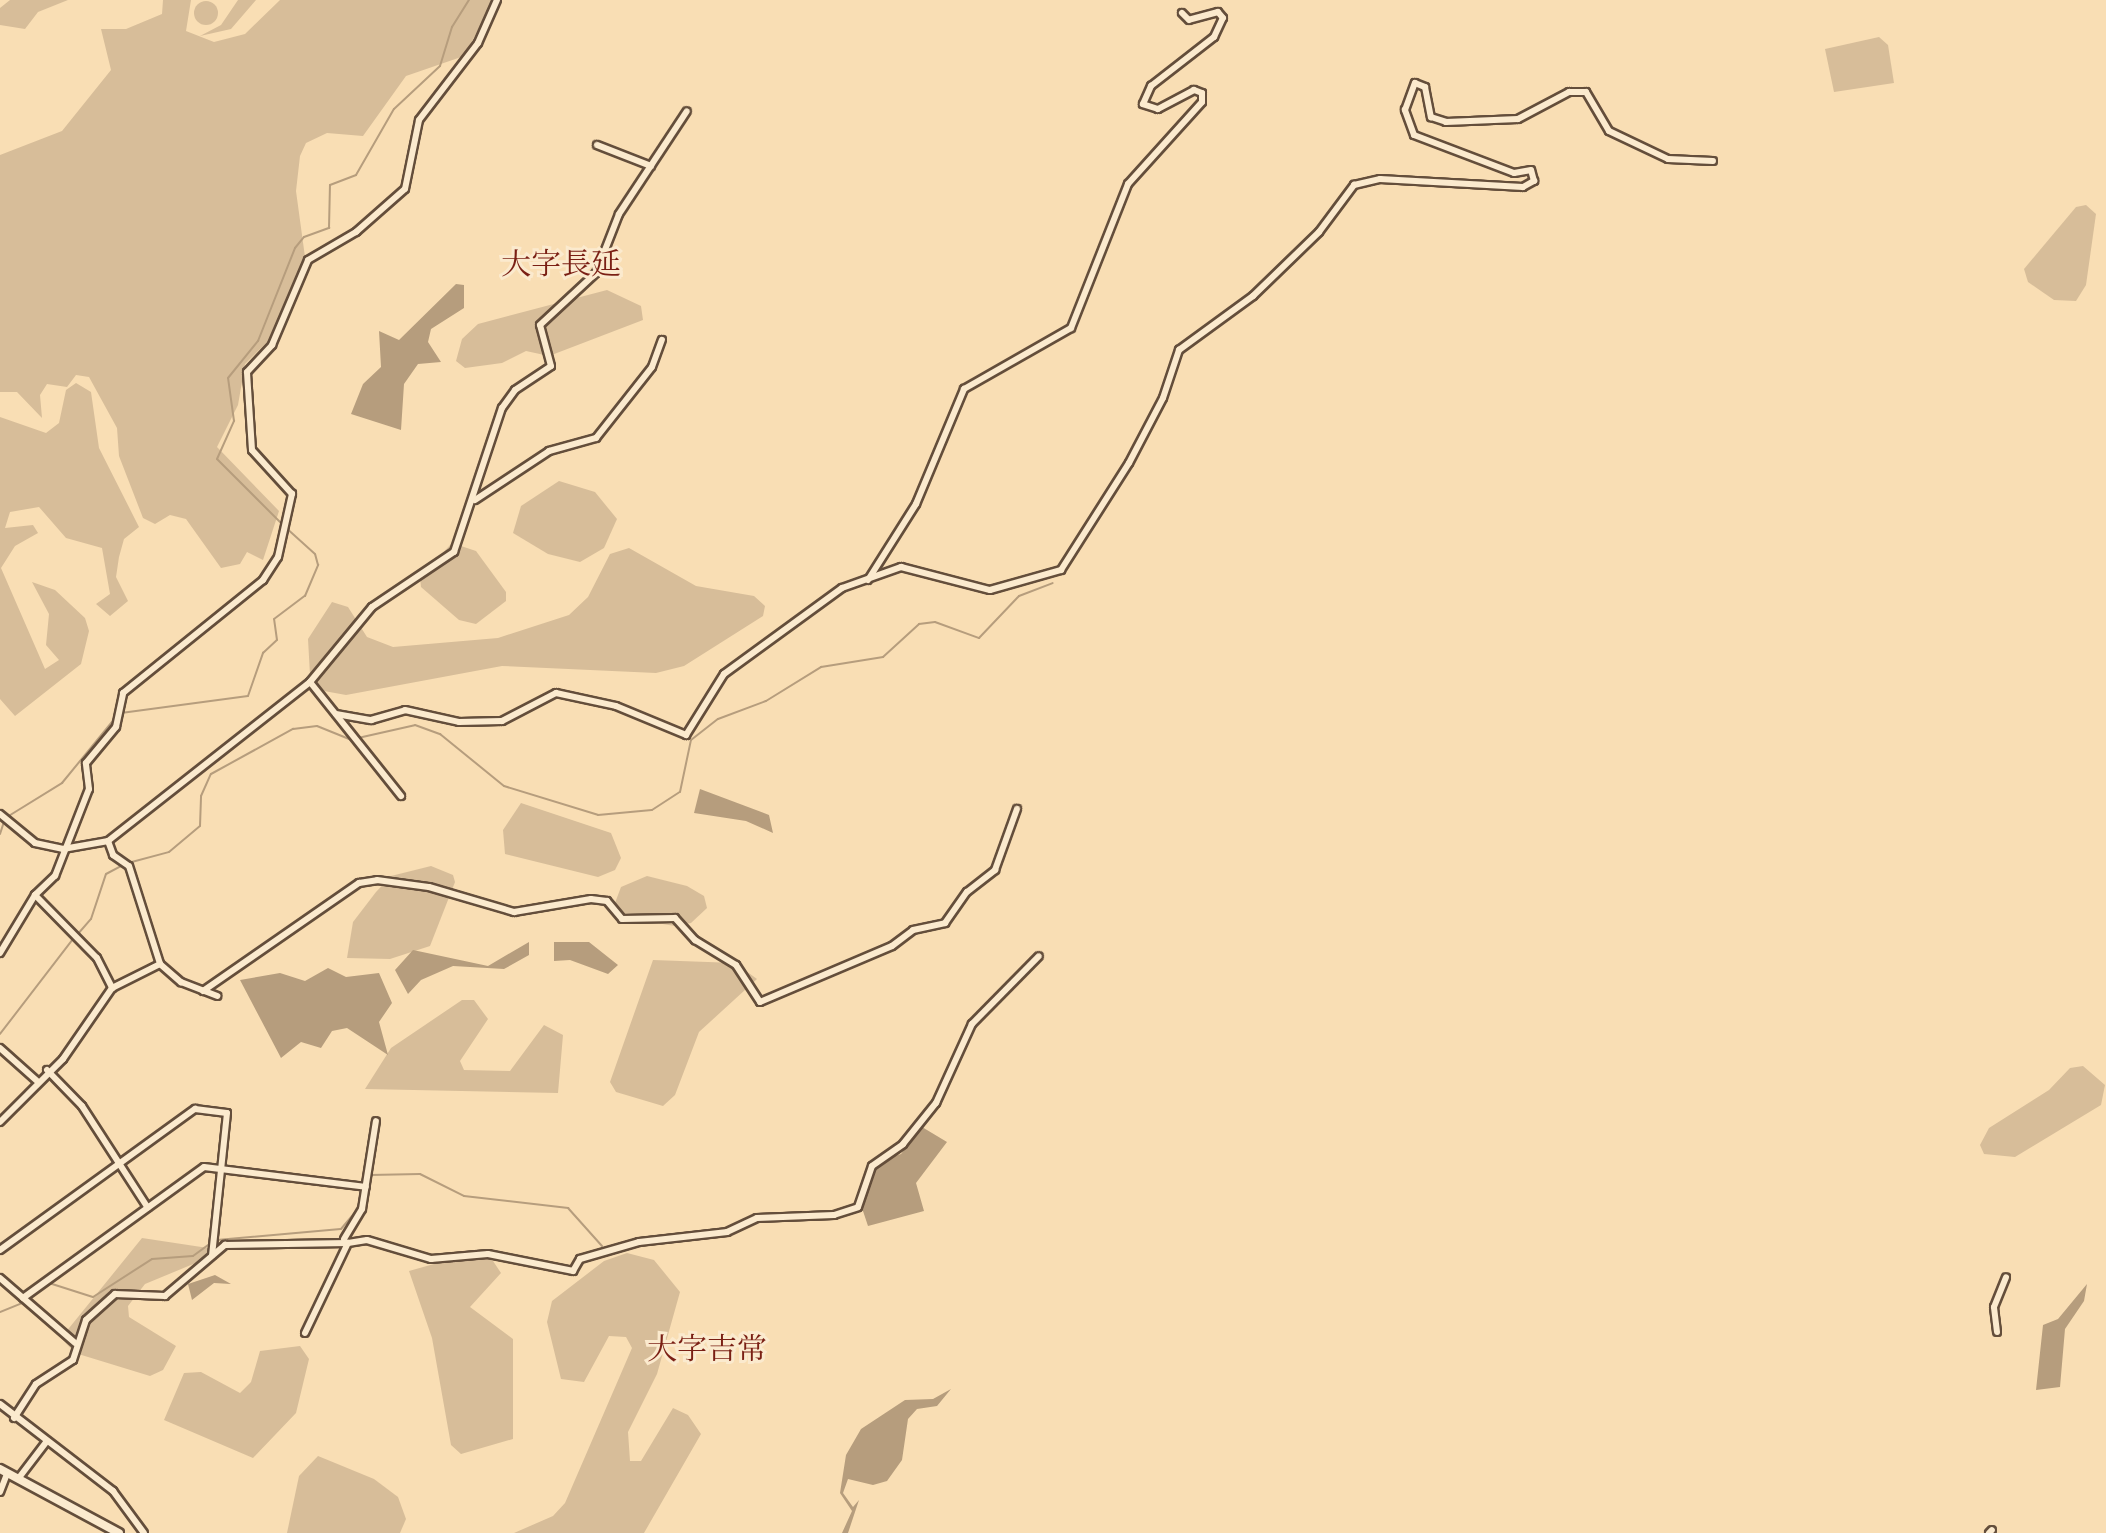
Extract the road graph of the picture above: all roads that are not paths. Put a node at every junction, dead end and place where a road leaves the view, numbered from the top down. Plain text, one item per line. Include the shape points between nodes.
1 (497, 0) edge
2 (1182, 13) dead end
3 (687, 111) dead end
4 (597, 145) dead end
5 (1713, 162) dead end
6 (651, 166) junction
7 (662, 340) dead end
8 (474, 501) junction
9 (868, 580) junction
10 (310, 682) junction
11 (336, 714) junction
12 (401, 796) dead end
13 (1017, 809) dead end
14 (0, 814) edge
15 (108, 841) junction
16 (63, 849) junction
17 (35, 895) junction
18 (0, 953) edge
19 (1039, 956) dead end
20 (160, 964) junction
21 (112, 988) junction
22 (203, 991) junction
23 (217, 996) dead end
24 (0, 1048) edge
25 (47, 1070) junction
26 (37, 1081) junction
27 (376, 1121) dead end
28 (0, 1122) edge
29 (117, 1166) junction
30 (221, 1169) junction
31 (366, 1187) junction
32 (148, 1208) junction
33 (346, 1241) junction
34 (0, 1250) edge
35 (212, 1255) junction
36 (2006, 1277) dead end
37 (0, 1278) edge
38 (23, 1298) junction
39 (1997, 1332) dead end
40 (305, 1333) dead end
41 (75, 1343) junction
42 (0, 1404) edge
43 (14, 1418) junction
44 (47, 1441) junction
45 (4, 1471) edge
46 (18, 1479) junction
47 (0, 1492) edge
48 (119, 1533) edge
49 (144, 1533) edge

1 - 16 street via 478,43 419,120 405,189 356,232 308,260 272,345 247,372 252,450 292,494 278,557 263,580 123,693 118,719 86,763 89,789
2 - 9 street via 1189,20 1218,12 1223,18 1214,37 1151,86 1143,104 1153,110 1194,90 1202,93 1202,102 1128,184 1071,328 964,389 916,505
3 - 6 street
4 - 6 street
5 - 9 street via 1668,159 1609,131 1586,92 1569,92 1518,120 1446,122 1431,117 1425,87 1415,83 1405,110 1414,135 1514,173 1531,170 1534,181 1523,187 1380,179 1354,185 1319,232 1253,296 1179,349 1163,398 1129,463 1061,570 990,590 909,567
6 - 8 street via 619,214 596,273 540,325 551,366 506,401
7 - 8 street via 652,367 589,444 549,451
8 - 10 street via 454,552 372,607
9 - 11 street via 842,588 738,662 686,734 616,706 556,693 502,721 459,722 405,710 371,720
10 - 11 street
10 - 15 street
11 - 12 street
13 - 22 street via 995,870 967,892 945,923 913,930 892,946 760,1002 736,965 695,940 676,918 622,919 607,901 592,899 514,912 429,887 377,880 359,883
14 - 16 street via 36,843
15 - 16 street
15 - 20 street via 113,855 129,866
16 - 17 street via 55,876
17 - 18 street
17 - 21 street via 97,958
19 - 33 street via 972,1024 936,1103 903,1144 872,1166 858,1207 834,1215 757,1218 727,1232 639,1242 580,1259 573,1271 488,1254 430,1259 367,1240
20 - 21 street
20 - 22 street
21 - 25 street via 63,1059
22 - 23 street
24 - 26 street
25 - 26 street
25 - 29 street via 82,1106
26 - 28 street
27 - 31 street
29 - 30 street via 195,1109 227,1113
29 - 32 street
29 - 34 street
30 - 31 street
30 - 32 street via 204,1167
30 - 35 street
31 - 33 street via 362,1209
32 - 38 street
33 - 35 street via 225,1245
33 - 40 street
35 - 41 street via 165,1296 115,1294 98,1305
36 - 39 street via 1994,1307
37 - 38 street
38 - 41 street
41 - 43 street via 73,1360 37,1384
42 - 43 street
43 - 44 street
44 - 46 street
44 - 49 street via 113,1492
45 - 46 street
45 - 47 street
46 - 48 street

